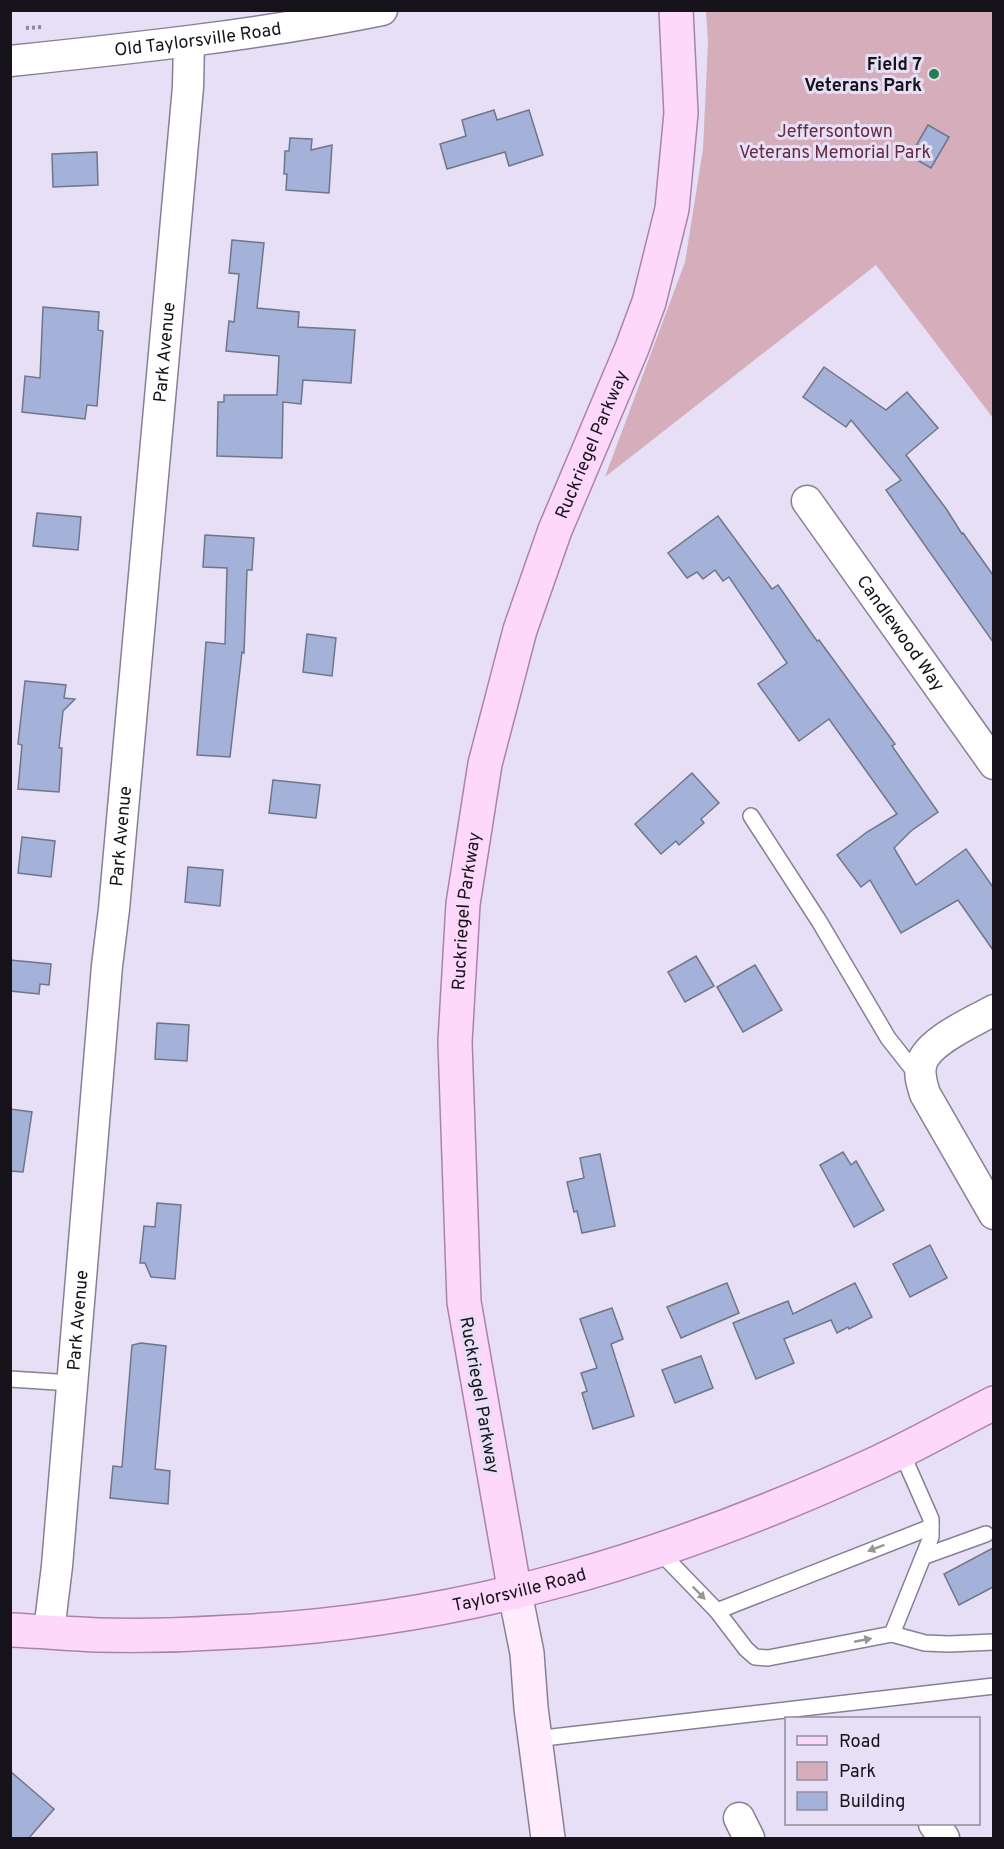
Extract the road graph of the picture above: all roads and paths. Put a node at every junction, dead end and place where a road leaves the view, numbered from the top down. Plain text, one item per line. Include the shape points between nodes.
1 (382, 10) edge
2 (676, 10) edge
3 (189, 42) junction
4 (10, 61) edge
5 (807, 501) dead end
6 (993, 764) edge
7 (751, 816) dead end
8 (993, 1010) edge
9 (920, 1079) junction
10 (993, 1214) edge
11 (10, 1379) edge
12 (72, 1383) junction
13 (993, 1403) edge
14 (901, 1451) junction
15 (931, 1527) junction
16 (986, 1534) dead end
17 (659, 1551) junction
18 (925, 1556) junction
19 (515, 1593) junction
20 (717, 1611) junction
21 (10, 1630) edge
22 (49, 1631) junction
23 (892, 1634) junction
24 (993, 1642) edge
25 (993, 1686) edge
26 (535, 1739) junction
27 (935, 1825) edge
28 (548, 1839) edge
29 (944, 1839) edge

1 - 3 street, Old Taylorsville Road via 307,26
2 - 19 main road, Ruckriegel Parkway via 681,113 672,209 649,302 555,530 520,630 485,764 463,904 455,1042 464,1302
3 - 4 street, Old Taylorsville Road
3 - 12 street, Park Avenue
5 - 6 street, Candlewood Way
7 - 9 lane via 888,1038
8 - 9 street via 937,1043 924,1056
9 - 10 street
11 - 12 lane
12 - 22 street, Park Avenue
13 - 14 main road, Taylorsville Road
14 - 15 lane
14 - 17 main road, Taylorsville Road via 766,1511
15 - 18 lane
15 -> 20 lane
16 - 18 lane
17 - 19 main road, Taylorsville Road
17 -> 20 lane
18 - 23 lane
19 - 22 main road, Taylorsville Road via 436,1609 290,1628 97,1635
19 - 26 main road, Ruckriegel Parkway via 527,1653
20 -> 23 lane via 755,1657 768,1658
21 - 22 main road, Taylorsville Road
23 - 24 lane via 925,1643
25 - 26 lane
26 - 28 main road, Ruckriegel Parkway
27 - 29 street

